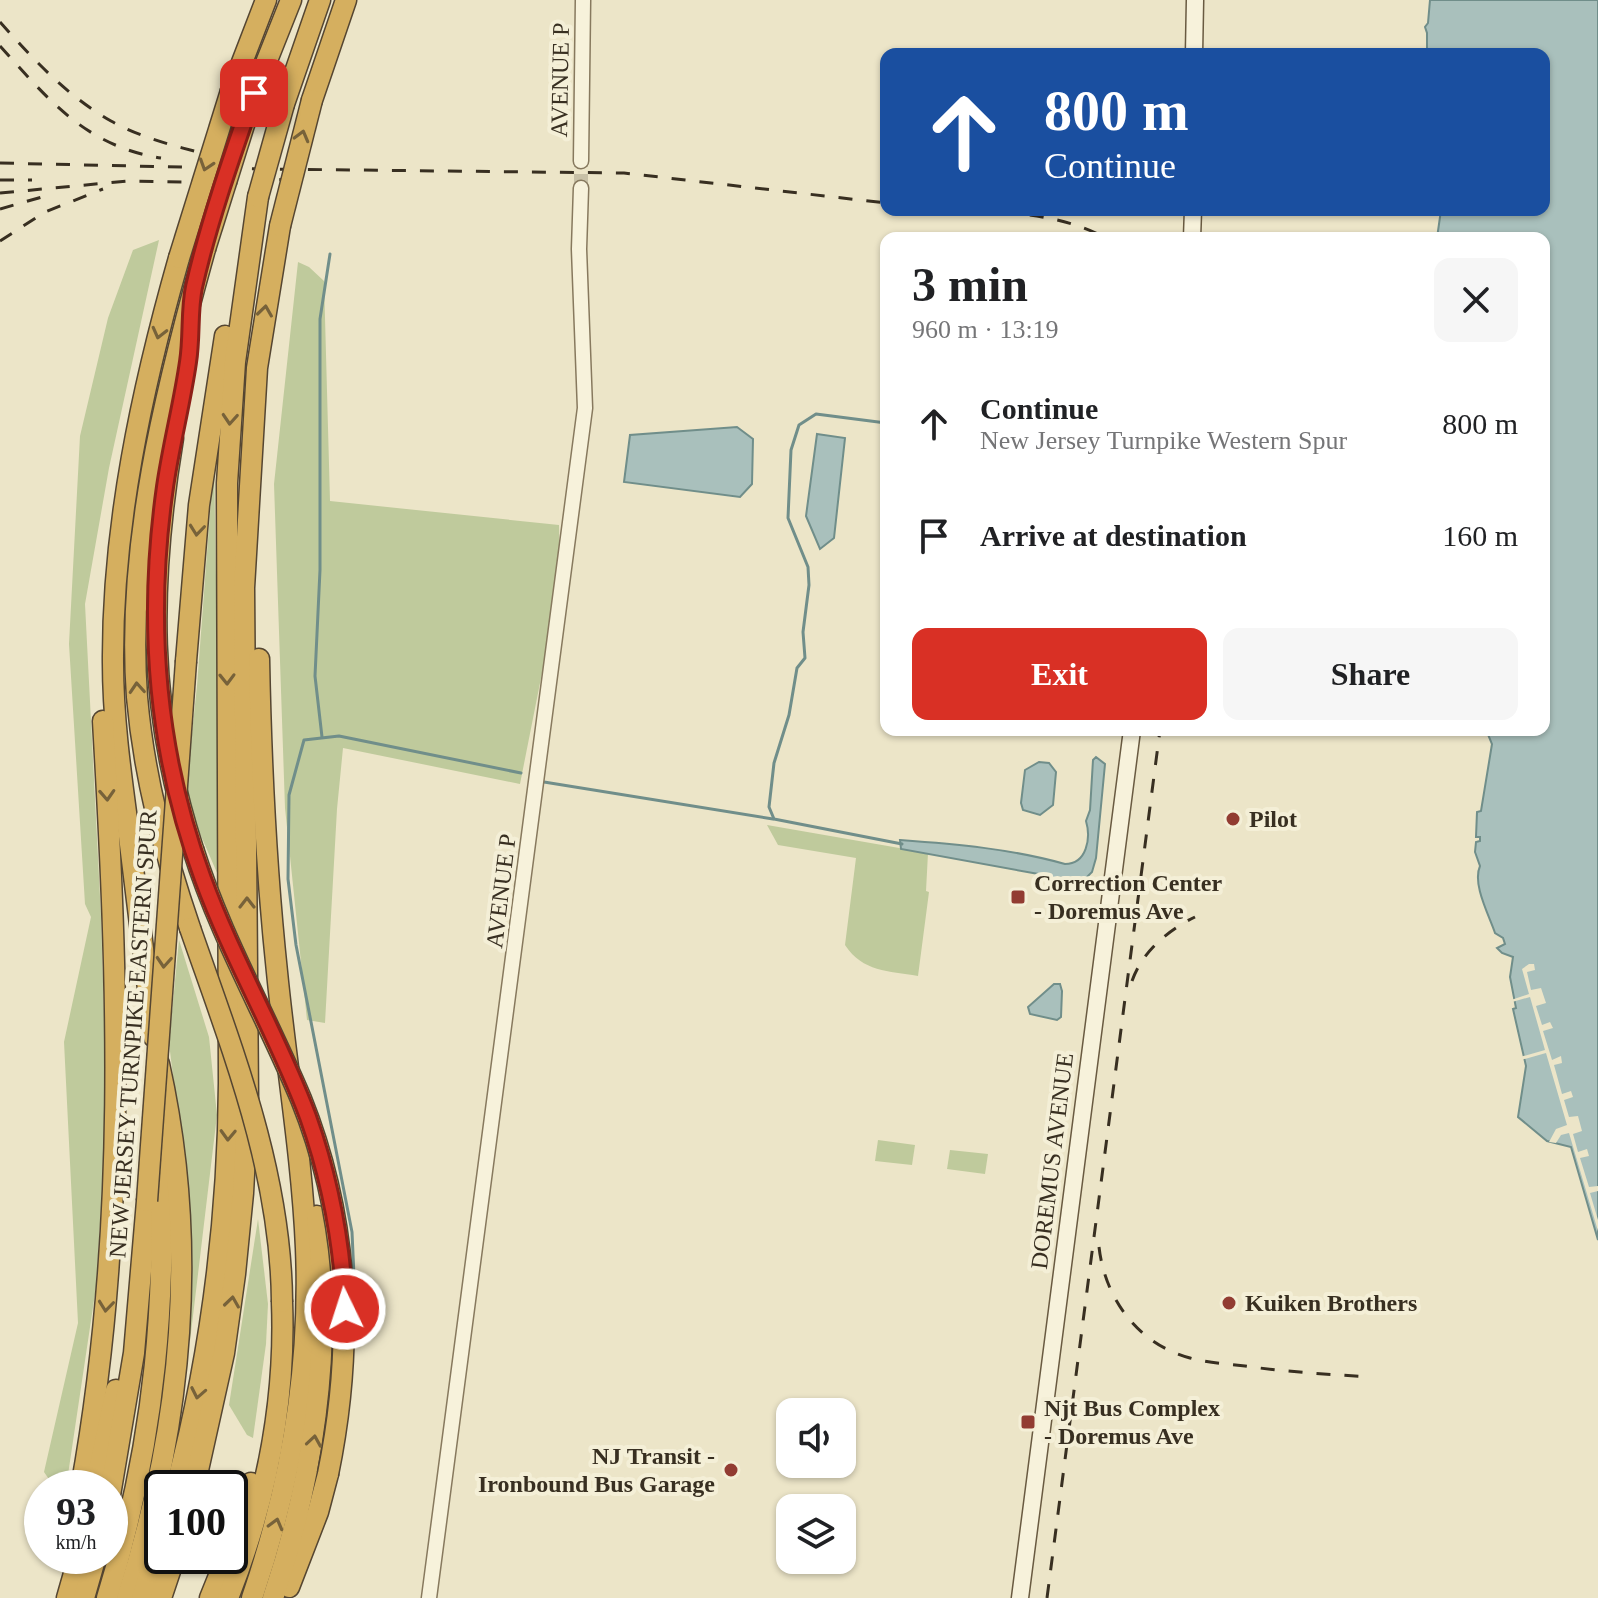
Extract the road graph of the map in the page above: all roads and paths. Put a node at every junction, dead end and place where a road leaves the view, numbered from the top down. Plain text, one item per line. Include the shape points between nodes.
1 (583, 0) edge
2 (1195, 0) edge
3 (265, 1) edge
4 (290, 2) edge
5 (345, 2) edge
6 (318, 4) edge
7 (1194, 48) edge
8 (581, 161) tunnel mouth
9 (581, 188) tunnel mouth
10 (250, 231) junction
11 (193, 290) junction
12 (249, 528) junction
13 (116, 578) junction
14 (1131, 736) edge
15 (275, 951) junction
16 (155, 1044) junction
17 (139, 1259) junction
18 (282, 1302) junction
19 (84, 1470) edge
20 (99, 1470) edge
21 (114, 1470) edge
22 (180, 1470) edge
23 (198, 1470) edge
24 (248, 1486) edge
25 (64, 1574) edge
26 (74, 1574) edge
27 (91, 1574) edge
28 (150, 1574) edge
29 (169, 1574) edge
30 (220, 1574) edge
31 (58, 1598) edge
32 (67, 1598) edge
33 (84, 1598) edge
34 (107, 1598) edge
35 (127, 1598) edge
36 (142, 1598) edge
37 (161, 1598) edge
38 (210, 1598) edge
39 (228, 1598) edge
40 (252, 1598) edge
41 (273, 1598) edge
42 (285, 1598) edge
43 (429, 1598) edge
44 (1020, 1598) edge

1 - 8 street, AVENUE P
2 - 7 main road
3 -> 13 highway, bridge via 231,91 158,337
4 - 11 highway, bridge via 254,93
12 -> 5 highway, bridge via 258,358 280,226 312,100
6 - 10 highway, NEW JERSEY TURNPIKE EASTERN SPUR, bridge
9 - 43 street, AVENUE P via 585,408
10 -> 17 highway, NEW JERSEY TURNPIKE EASTERN SPUR, bridge via 228,318 203,476
10 -> 22 highway, NEW JERSEY TURNPIKE EASTERN SPUR via 227,483 225,1202 208,1338
18 -> 11 highway, bridge via 278,1241 259,1138 160,832 137,696 139,577 152,480
11 - 42 highway, bridge via 189,360 162,512 155,618 164,730 193,849 320,1154 344,1280 341,1406 315,1522
12 - 15 highway via 257,589 263,810
23 -> 12 highway via 227,1334 245,1162 244,588
13 - 16 highway via 115,712
13 -> 19 highway via 101,655 117,1007 115,1174 104,1330
14 - 44 main road, DOREMUS AVENUE
40 -> 15 highway via 293,1448 307,1308 302,1188
41 -> 15 highway via 311,1459 323,1332 311,1166 289,1002
16 - 34 highway via 163,1216 159,1333 140,1469
16 - 35 highway via 175,1174 181,1321 166,1449
17 - 20 highway
17 - 21 highway, NEW JERSEY TURNPIKE EASTERN SPUR via 131,1372
18 - 24 highway via 261,1441
18 - 39 highway via 284,1353 271,1453
25 - 31 highway
26 - 32 highway
27 - 33 highway
28 - 36 highway
29 - 37 highway
30 - 38 highway

